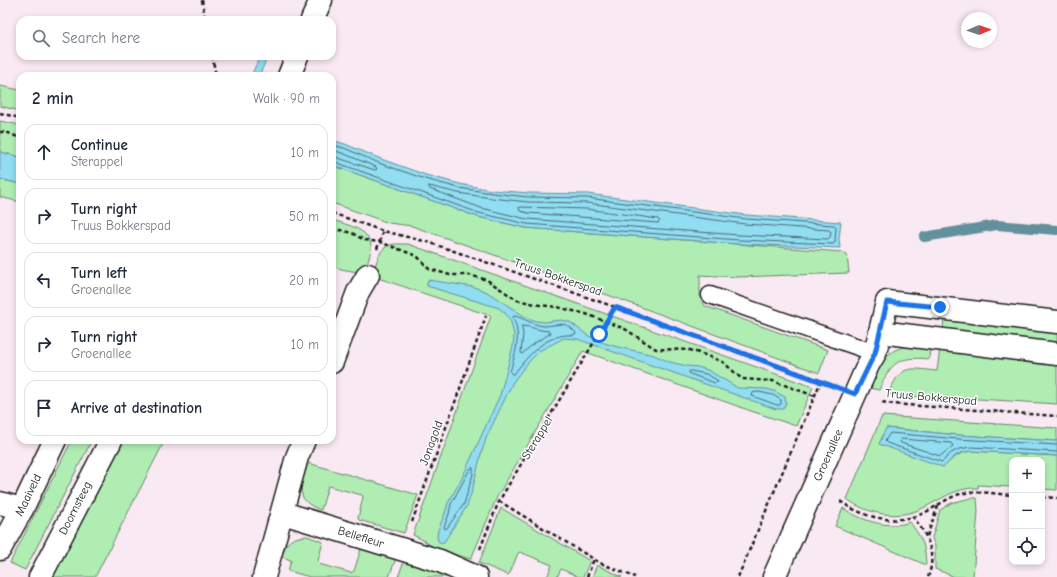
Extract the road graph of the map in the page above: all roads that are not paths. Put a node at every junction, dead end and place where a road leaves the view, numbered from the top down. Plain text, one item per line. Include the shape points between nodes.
1 (321, 0) edge
2 (314, 16) edge
3 (295, 60) edge
4 (290, 72) edge
5 (368, 275) dead end
6 (710, 295) dead end
7 (1057, 322) edge
8 (880, 332) junction
9 (336, 351) edge
10 (875, 353) junction
11 (1057, 354) edge
12 (53, 444) edge
13 (109, 444) edge
14 (303, 444) edge
15 (0, 503) edge
16 (22, 509) junction
17 (283, 513) junction
18 (0, 549) edge
19 (473, 576) edge
20 (40, 577) edge
21 (264, 577) edge
22 (774, 577) edge

1 - 2 street
3 - 4 street
5 - 9 street via 358,292
6 - 10 lane
7 - 8 street, Groenallee via 887,302
8 - 10 street, Groenallee
8 - 11 street
10 - 22 street, Groenallee
12 - 16 street, Maaiveld
13 - 20 street, Doornsteeg
14 - 17 street
15 - 16 street
16 - 18 street, Maaiveld
17 - 19 street, Bellefleur via 440,561
17 - 21 street

